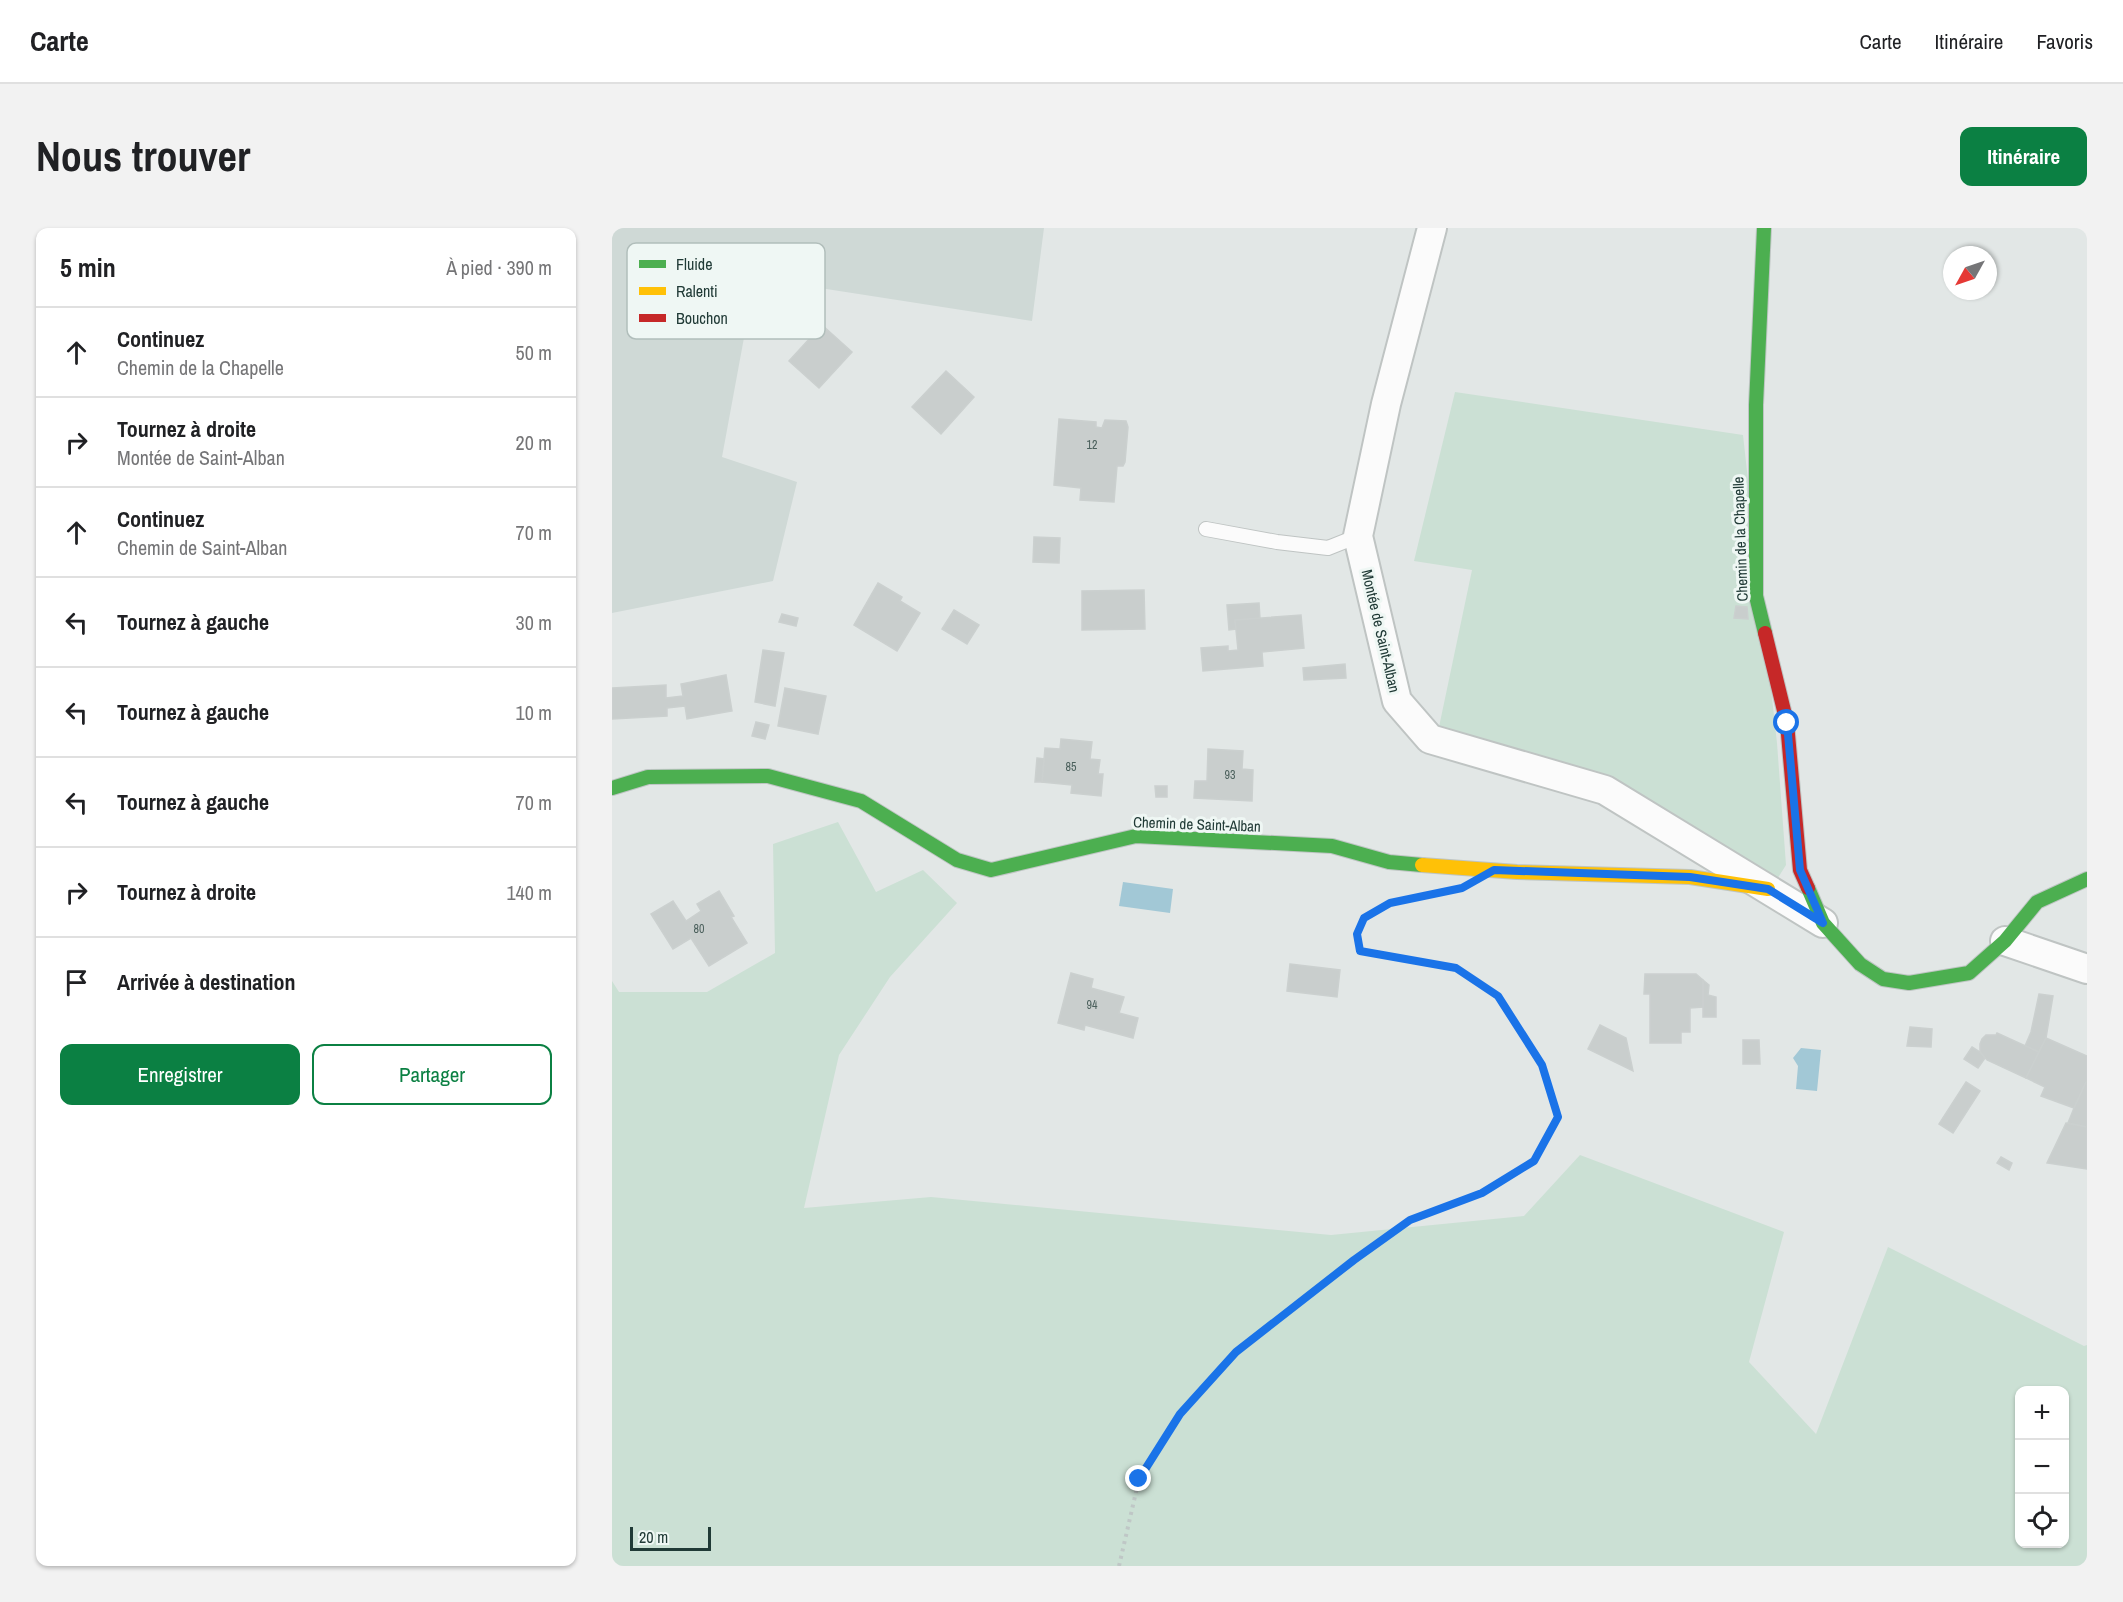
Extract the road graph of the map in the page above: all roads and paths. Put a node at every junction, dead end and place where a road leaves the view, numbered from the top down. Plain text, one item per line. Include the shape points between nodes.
1 (1432, 228) edge
2 (1764, 228) edge
3 (1206, 529) dead end
4 (1358, 536) junction
5 (612, 788) edge
6 (2087, 879) edge
7 (1768, 889) junction
8 (1431, 895) dead end
9 (1823, 923) junction
10 (2006, 941) junction
11 (2087, 969) edge
12 (1119, 1566) edge

1 - 4 street, Montée de Saint-Alban via 1386,404
2 - 9 street, Chemin de la Chapelle via 1756,405 1756,596 1787,723 1800,870
3 - 4 lane via 1328,548
4 - 7 street, Montée de Saint-Alban via 1397,701 1430,739 1605,790
5 - 7 street, Chemin de Saint-Alban via 648,777 768,776 861,801 957,860 991,870 1136,836 1332,846 1389,862 1517,872 1690,877
6 - 10 street via 2037,902
7 - 9 street, Montée de Saint-Alban
8 - 12 path via 1390,903 1364,918 1357,934 1360,951 1456,968 1498,996 1542,1065 1558,1117 1534,1161 1482,1193 1410,1220 1236,1352 1180,1414 1139,1479
9 - 10 street, Chemin de la Chapelle via 1860,964 1883,980 1909,983 1970,973
10 - 11 street

